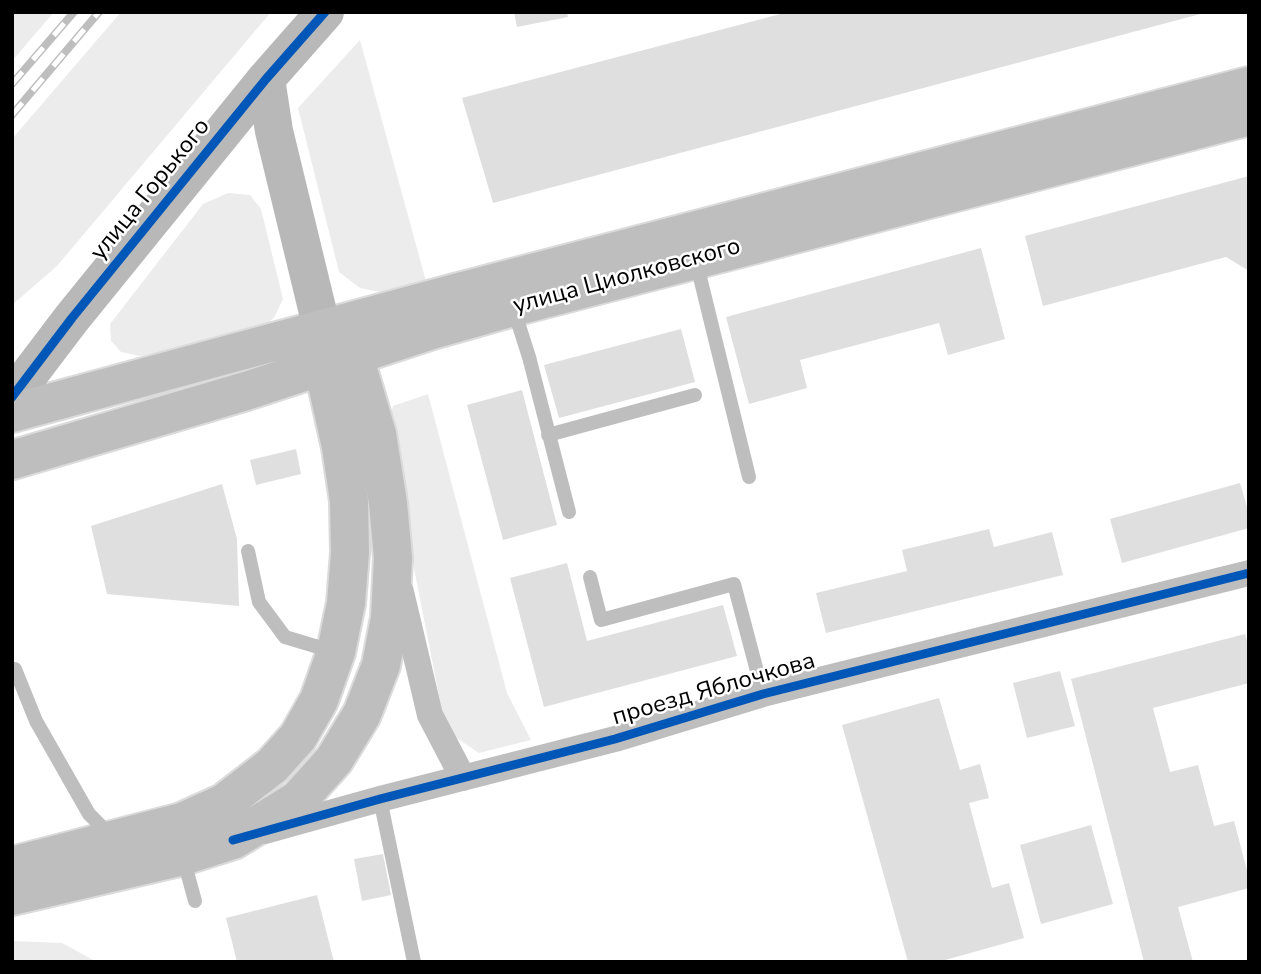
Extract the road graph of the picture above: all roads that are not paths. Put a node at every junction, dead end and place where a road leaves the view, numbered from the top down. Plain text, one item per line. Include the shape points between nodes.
1 (324, 12) edge
2 (266, 79) junction
3 (1249, 86) edge
4 (1249, 116) edge
5 (696, 260) junction
6 (513, 307) junction
7 (72, 318) junction
8 (323, 329) junction
9 (12, 354) edge
10 (338, 361) junction
11 (695, 395) dead end
12 (12, 397) edge
13 (12, 413) edge
14 (548, 435) junction
15 (12, 460) edge
16 (749, 477) dead end
17 (569, 512) dead end
18 (248, 551) dead end
19 (393, 558) junction
20 (1249, 573) edge
21 (590, 578) dead end
22 (336, 652) junction
23 (12, 670) edge
24 (763, 694) junction
25 (463, 778) junction
26 (380, 799) junction
27 (114, 839) junction
28 (233, 840) junction
29 (183, 856) junction
30 (12, 866) edge
31 (12, 896) edge
32 (195, 901) dead end
33 (414, 962) edge

1 - 2 street, улица Горького
2 - 7 street, улица Горького
2 - 8 street via 274,131
3 - 8 main road, улица Циолковского
4 - 5 main road, улица Циолковского
5 - 6 main road, улица Циолковского
5 - 16 lane
6 - 10 main road, улица Циолковского
6 - 14 lane
7 - 9 street
7 - 12 street, улица Горького
8 - 10 main road
8 - 13 main road, улица Циолковского
10 - 15 main road, улица Циолковского
10 - 19 main road, проезд Яблочкова via 377,435
10 - 22 main road via 350,553
11 - 14 lane
14 - 17 lane
18 - 22 lane via 259,602 285,637
19 - 25 street, проезд Яблочкова via 430,715
19 - 28 main road, проезд Яблочкова via 390,618 381,665 362,714 334,761 298,800
20 - 24 street, проезд Яблочкова
21 - 24 lane via 601,620 734,584
22 - 27 main road via 319,700 298,737 272,766 223,803 182,822
23 - 27 lane via 89,814
24 - 25 street, проезд Яблочкова
25 - 26 street, проезд Яблочкова
26 - 28 street, проезд Яблочкова
26 - 33 lane
27 - 30 main road
28 - 29 main road, проезд Яблочкова
29 - 31 main road, проезд Яблочкова
29 - 32 lane

